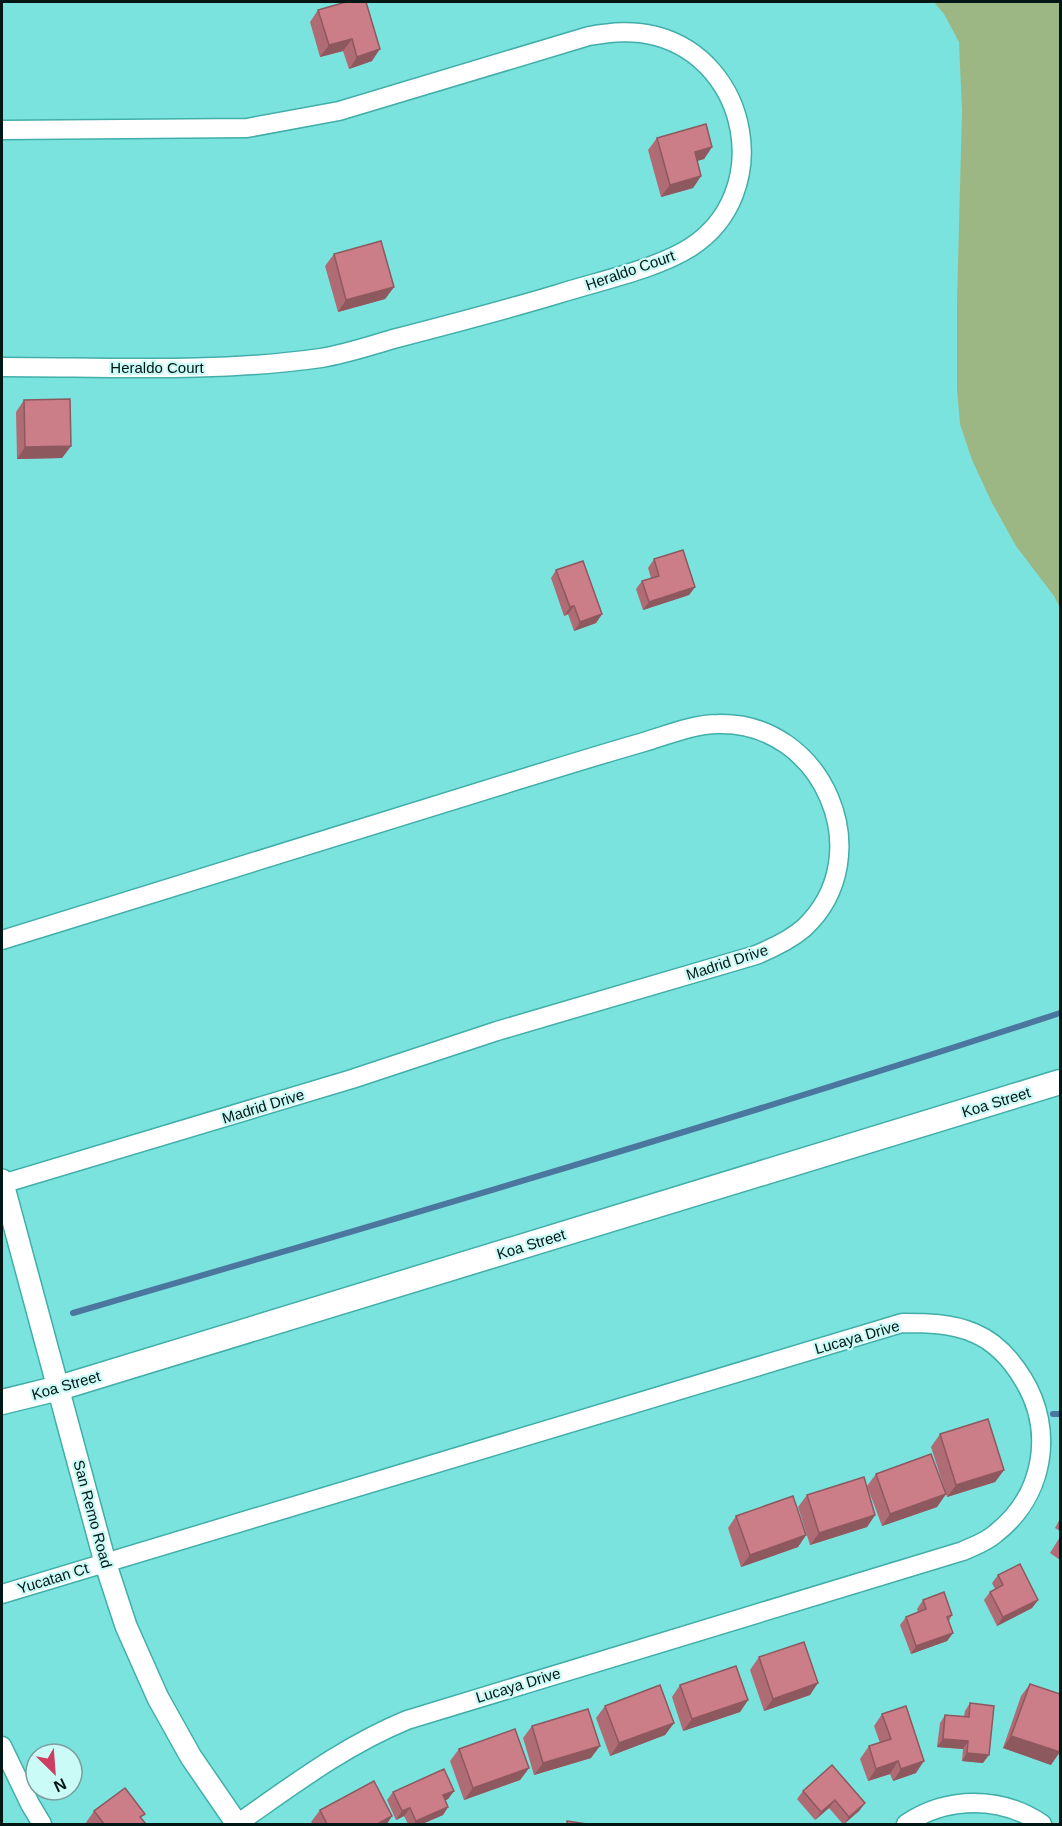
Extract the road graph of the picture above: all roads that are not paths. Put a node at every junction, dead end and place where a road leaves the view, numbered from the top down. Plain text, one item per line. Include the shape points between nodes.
1 (2, 130) edge
2 (2, 368) edge
3 (2, 940) edge
4 (1060, 1082) edge
5 (2, 1183) edge
6 (59, 1388) junction
7 (2, 1402) edge
8 (105, 1562) junction
9 (2, 1594) edge
10 (2, 1746) edge
11 (42, 1824) edge
12 (237, 1824) edge
13 (906, 1824) edge
14 (1042, 1824) edge

1 - 2 street, Heraldo Court via 247,128 339,111 589,36 626,32 673,42 710,68 735,110 742,150 738,180 726,211 691,247 663,262 506,310 323,357 237,366
3 - 5 street, Madrid Drive via 348,831 651,740 718,724 759,729 802,755 827,792 839,838 837,870 820,909 803,929 756,955
4 - 6 main road, Koa Street
5 - 6 street, San Remo Road
6 - 7 main road, Koa Street
6 - 8 street, San Remo Road
8 - 9 street, Yucatan Ct
8 - 12 street, San Remo Road via 126,1626 158,1698 191,1757
8 - 12 street, Lucaya Drive via 902,1323 942,1324 981,1336 1010,1359 1029,1388 1042,1430 1037,1472 1007,1524 978,1544 407,1720 331,1758
10 - 11 street
13 - 14 street via 936,1809 986,1802 1010,1808

